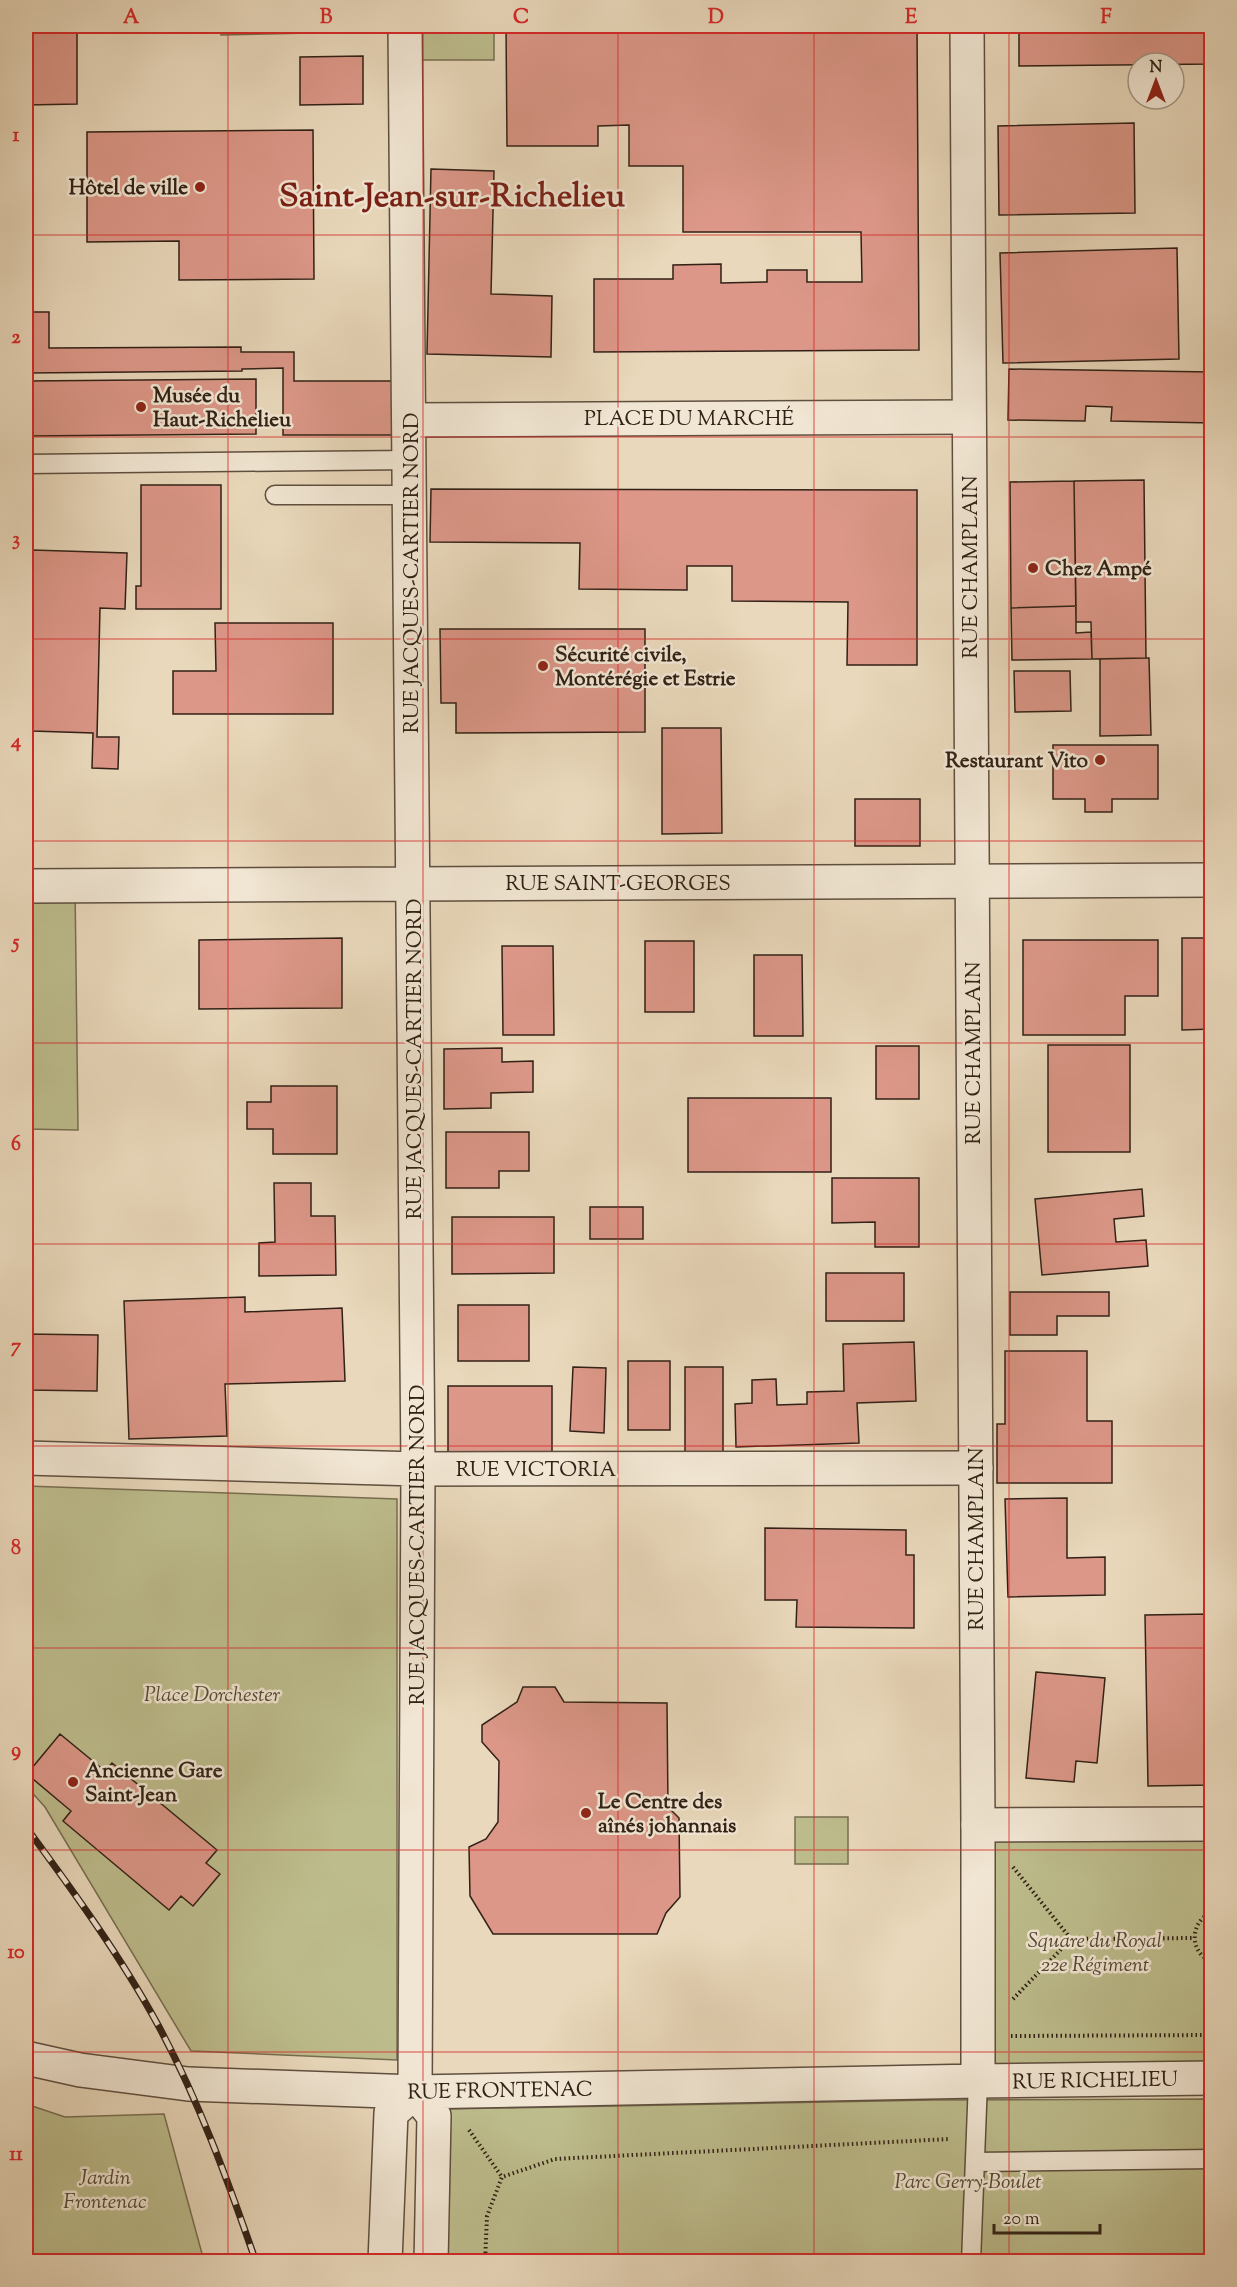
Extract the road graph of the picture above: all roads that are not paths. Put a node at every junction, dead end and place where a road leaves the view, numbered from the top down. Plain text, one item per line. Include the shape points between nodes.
1 (405, 26) edge
2 (967, 26) edge
3 (969, 417) junction
4 (410, 420) junction
5 (410, 460) junction
6 (26, 464) edge
7 (275, 495) dead end
8 (410, 495) junction
9 (1212, 880) edge
10 (972, 881) junction
11 (413, 884) junction
12 (26, 886) edge
13 (26, 1458) edge
14 (975, 1468) junction
15 (418, 1469) junction
16 (1212, 1824) edge
17 (978, 1825) junction
18 (26, 2058) edge
19 (1212, 2079) edge
20 (978, 2081) junction
21 (415, 2092) junction
22 (1212, 2159) edge
23 (975, 2162) junction
24 (385, 2262) edge
25 (431, 2262) edge
26 (971, 2262) edge

1 - 4 street, RUE JACQUES-CARTIER NORD
2 - 3 street, RUE CHAMPLAIN
3 - 4 street, PLACE DU MARCHÉ
3 - 10 street, RUE CHAMPLAIN
4 - 5 street, RUE JACQUES-CARTIER NORD
5 - 6 lane
5 - 8 street, RUE JACQUES-CARTIER NORD
7 - 8 lane
8 - 11 street, RUE JACQUES-CARTIER NORD
9 - 10 street, RUE SAINT-GEORGES
10 - 11 street, RUE SAINT-GEORGES
10 - 14 street, RUE CHAMPLAIN
11 - 12 street, RUE SAINT-GEORGES
11 - 15 street, RUE JACQUES-CARTIER NORD
13 - 15 street, RUE VICTORIA
14 - 15 street, RUE VICTORIA
14 - 17 street, RUE CHAMPLAIN
15 - 21 street, RUE JACQUES-CARTIER NORD
16 - 17 street
17 - 20 street, RUE CHAMPLAIN
18 - 21 street, RUE FRONTENAC via 80,2070 188,2084
19 - 20 street, RUE RICHELIEU
20 - 21 street, RUE FRONTENAC
20 - 23 lane
21 - 24 street via 391,2113
21 - 25 street via 434,2116
22 - 23 lane
23 - 26 lane

